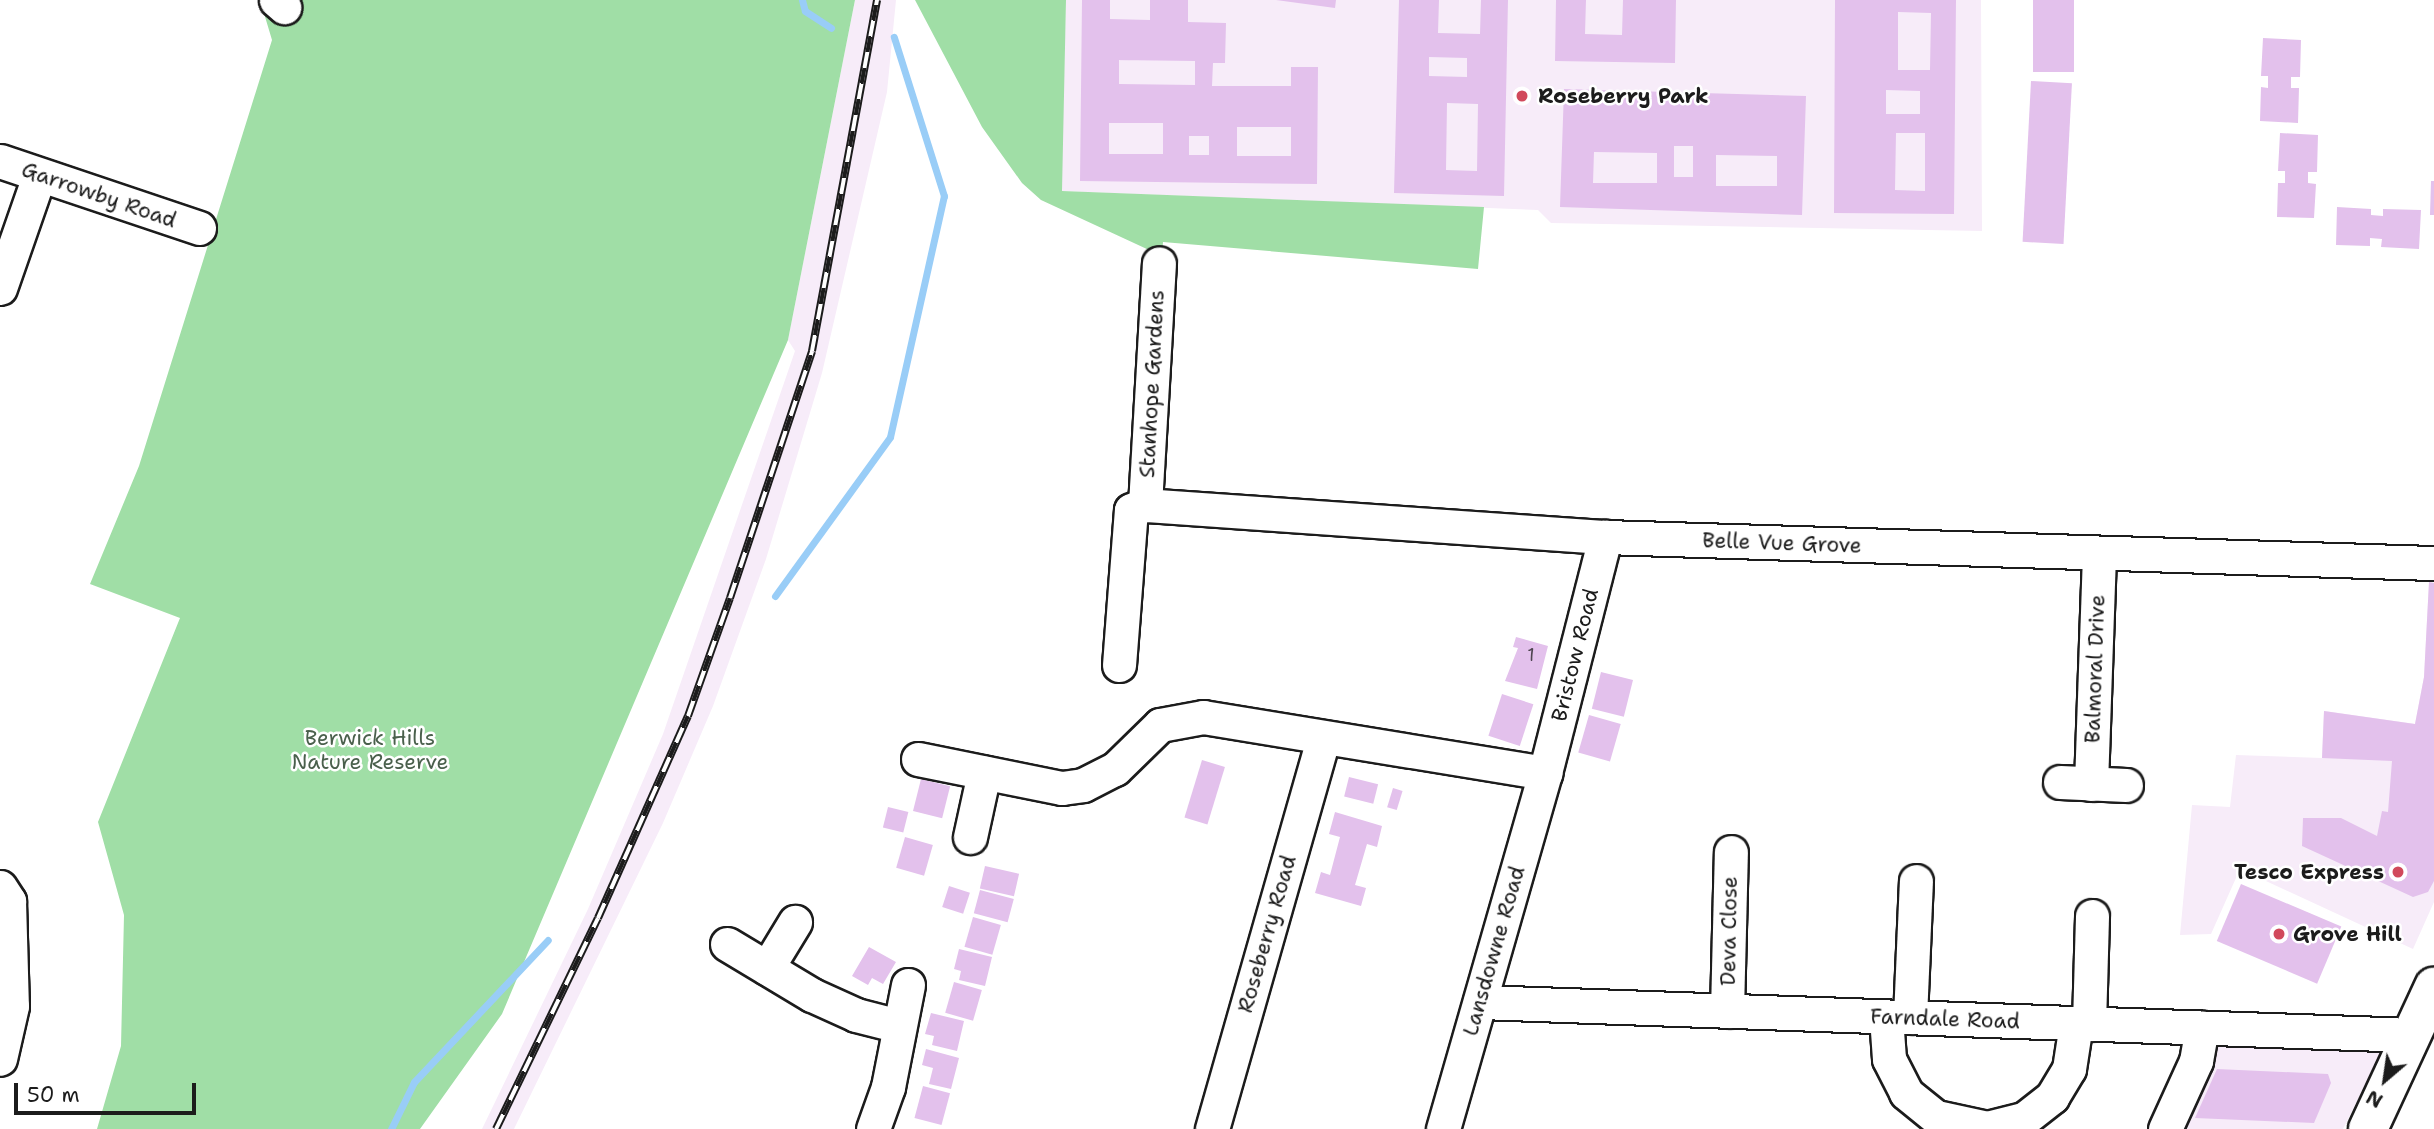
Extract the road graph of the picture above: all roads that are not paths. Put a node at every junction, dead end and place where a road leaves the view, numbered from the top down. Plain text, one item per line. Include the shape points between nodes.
1 (0, 161) edge
2 (39, 176) junction
3 (199, 228) dead end
4 (1159, 263) dead end
5 (0, 288) edge
6 (1138, 508) junction
7 (1605, 537) junction
8 (2099, 554) junction
9 (2434, 563) edge
10 (1119, 665) dead end
11 (1323, 739) junction
12 (918, 759) dead end
13 (1545, 773) junction
14 (984, 774) junction
15 (2126, 785) dead end
16 (970, 837) dead end
17 (1731, 852) dead end
18 (1916, 881) dead end
19 (0, 887) edge
20 (2092, 916) dead end
21 (795, 922) dead end
22 (727, 944) dead end
23 (767, 968) junction
24 (908, 985) dead end
25 (2434, 987) edge
26 (1480, 1002) junction
27 (1727, 1010) junction
28 (1898, 1017) junction
29 (2083, 1024) junction
30 (899, 1026) junction
31 (2202, 1028) junction
32 (2410, 1035) junction
33 (0, 1059) edge
34 (873, 1129) edge
35 (1212, 1129) edge
36 (1443, 1129) edge
37 (2165, 1129) edge
38 (2368, 1129) edge

1 - 2 street, Garrowby Road
2 - 3 street, Garrowby Road
2 - 5 street
4 - 6 street, Stanhope Gardens
6 - 7 street, Belle Vue Grove
6 - 10 street, Stanhope Gardens
7 - 8 street, Belle Vue Grove
7 - 13 street, Bristow Road
8 - 9 street, Belle Vue Grove
8 - 15 street, Balmoral Drive via 2076,783
11 - 13 street
11 - 14 street via 1203,717 1180,718 1160,726 1115,769 1083,785 1062,788
11 - 35 street, Roseberry Road
12 - 14 street
13 - 26 street, Lansdowne Road
14 - 16 street
17 - 27 street, Deva Close
18 - 28 street
19 - 33 street via 9,901 12,1006
20 - 29 street
21 - 23 street
22 - 23 street
23 - 30 street via 856,1015
24 - 30 street
25 - 32 main road
26 - 27 street, Farndale Road
26 - 36 street, Lansdowne Road
27 - 28 street, Farndale Road
28 - 29 street, Farndale Road
28 - 29 street via 1889,1059 1906,1093 1936,1117 1987,1128 2024,1119 2052,1097 2069,1069
29 - 31 street, Farndale Road
30 - 34 street via 888,1087
31 - 32 street, Farndale Road
31 - 37 street via 2196,1061
32 - 38 main road

